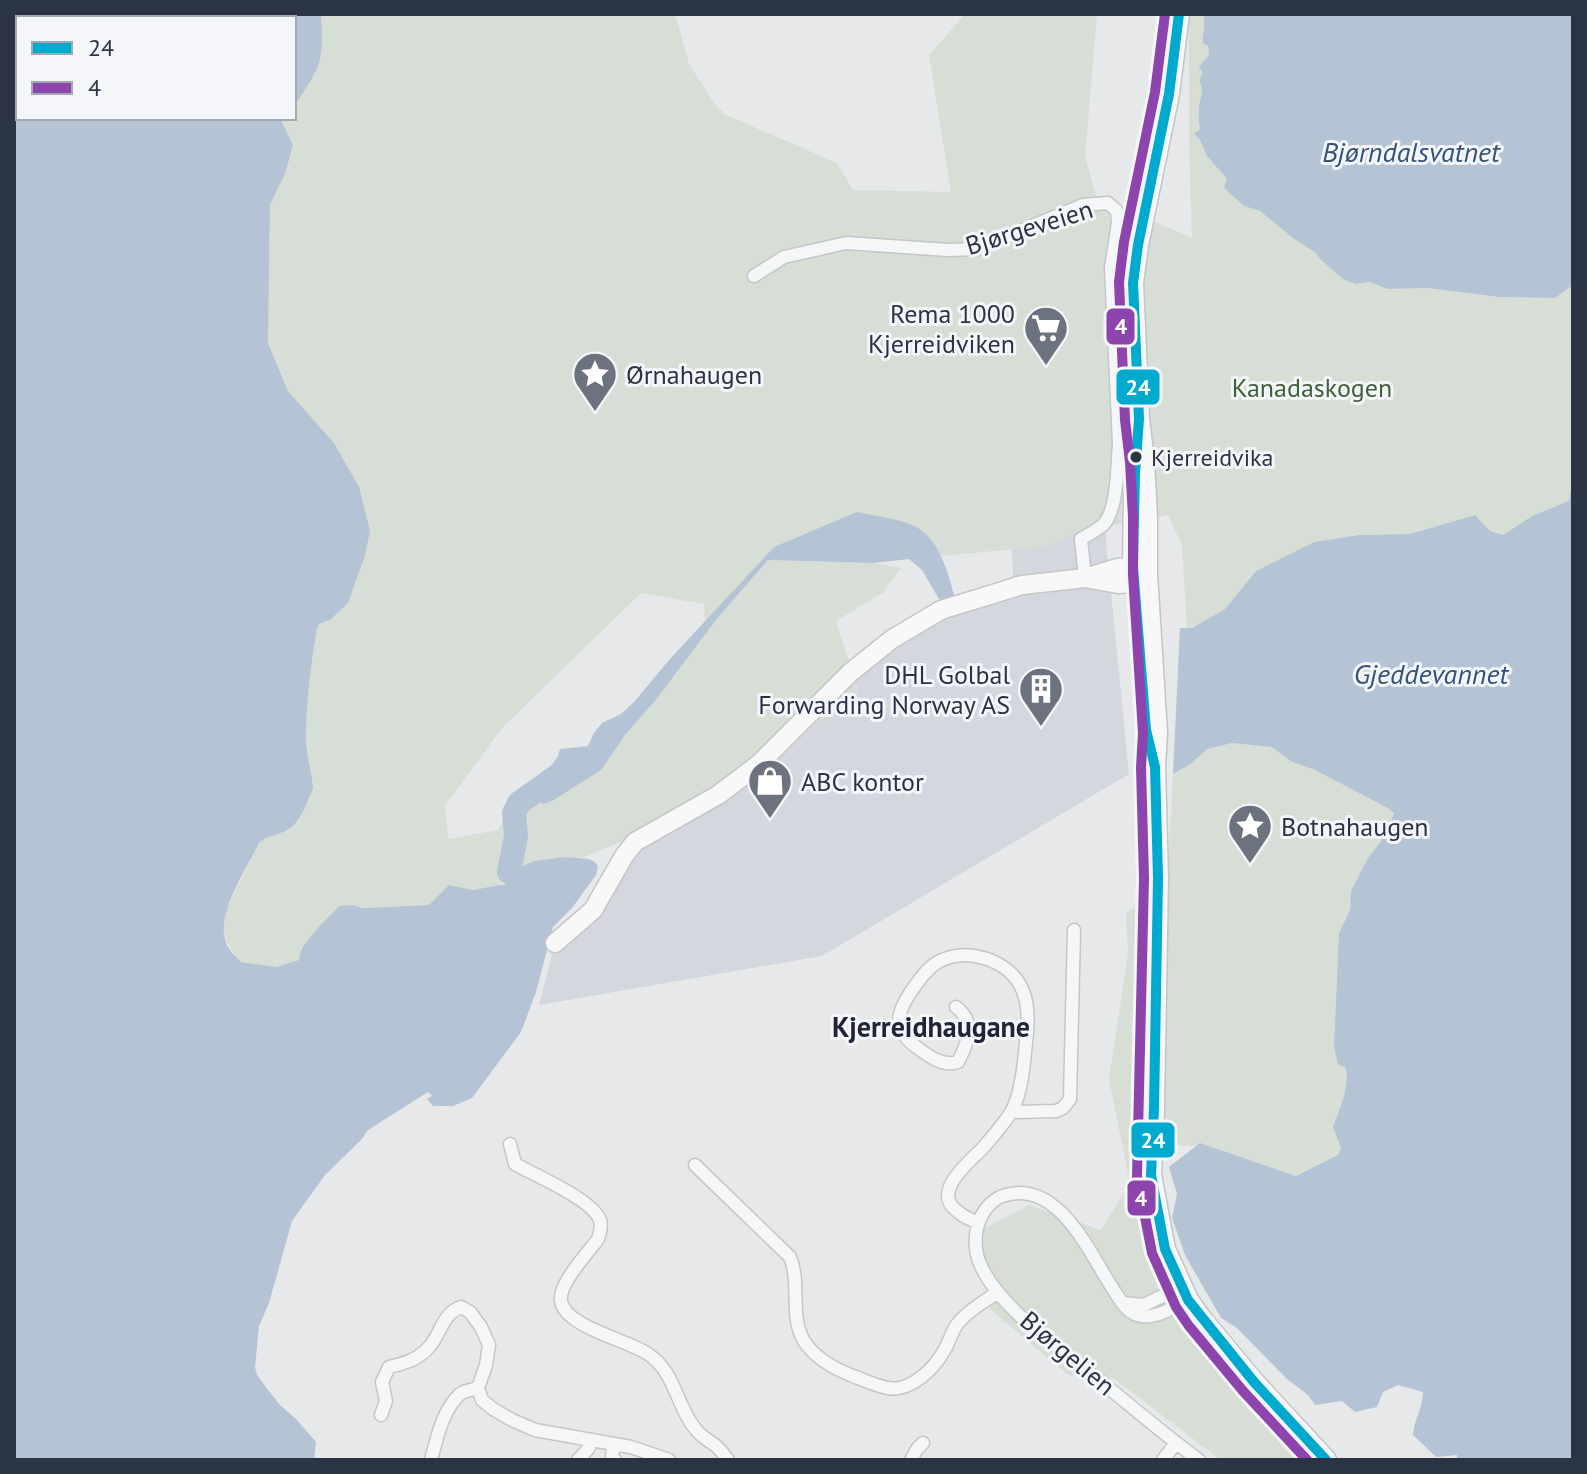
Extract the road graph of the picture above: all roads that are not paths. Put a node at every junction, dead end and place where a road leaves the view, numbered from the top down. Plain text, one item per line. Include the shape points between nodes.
1 (1179, 14) edge
2 (754, 276) dead end
3 (1138, 575) junction
4 (1085, 578) junction
5 (1074, 930) dead end
6 (555, 943) dead end
7 (956, 1007) dead end
8 (1011, 1112) junction
9 (510, 1144) dead end
10 (695, 1165) dead end
11 (978, 1222) junction
12 (998, 1292) junction
13 (1184, 1293) junction
14 (478, 1388) junction
15 (381, 1415) dead end
16 (592, 1440) junction
17 (923, 1443) dead end
18 (1176, 1443) junction
19 (614, 1444) junction
20 (431, 1460) edge
21 (578, 1460) edge
22 (615, 1460) edge
23 (669, 1460) edge
24 (728, 1460) edge
25 (911, 1460) edge
26 (1163, 1460) edge
27 (1199, 1460) edge
28 (1326, 1460) edge

1 - 3 main road via 1133,283
2 - 4 street, Bjørgeveien via 784,257 846,243 977,249 1083,205 1108,203 1117,211 1111,268 1117,469 1110,514 1081,539
3 - 4 street via 1117,568
3 - 13 main road via 1157,733 1151,1175 1165,1249
4 - 6 street via 1022,585 985,596 941,610 892,639 851,672 759,764 718,795 635,842 593,910
5 - 8 street via 1070,1099 1056,1111
7 - 8 street via 964,1013 969,1036 958,1062 944,1063 920,1049 899,1026 903,1004 918,982 948,958 975,956 997,962 1022,989 1025,1045
8 - 11 street via 948,1192 953,1209
9 - 24 street via 515,1164 587,1205 600,1220 598,1239 562,1288 563,1307 576,1321 660,1363 688,1419
10 - 12 street via 790,1257 803,1340 818,1357 848,1374 891,1389 913,1382 935,1365 957,1323
11 - 12 street, Bjørgelien via 975,1247
11 - 13 street via 986,1206 1006,1195 1042,1199 1075,1227 1134,1315 1148,1317 1167,1310
12 - 18 street, Bjørgelien via 1033,1327
13 - 28 main road via 1254,1382
14 - 15 street via 489,1345 470,1312 461,1307 447,1316 430,1347 413,1361 389,1367 382,1382 386,1401
14 - 16 street via 482,1400 512,1420 535,1430
14 - 20 street via 462,1392 447,1411
16 - 19 street
16 - 21 street
17 - 25 street
18 - 26 street
18 - 27 street, Bjørgelien
19 - 22 street
19 - 23 street

